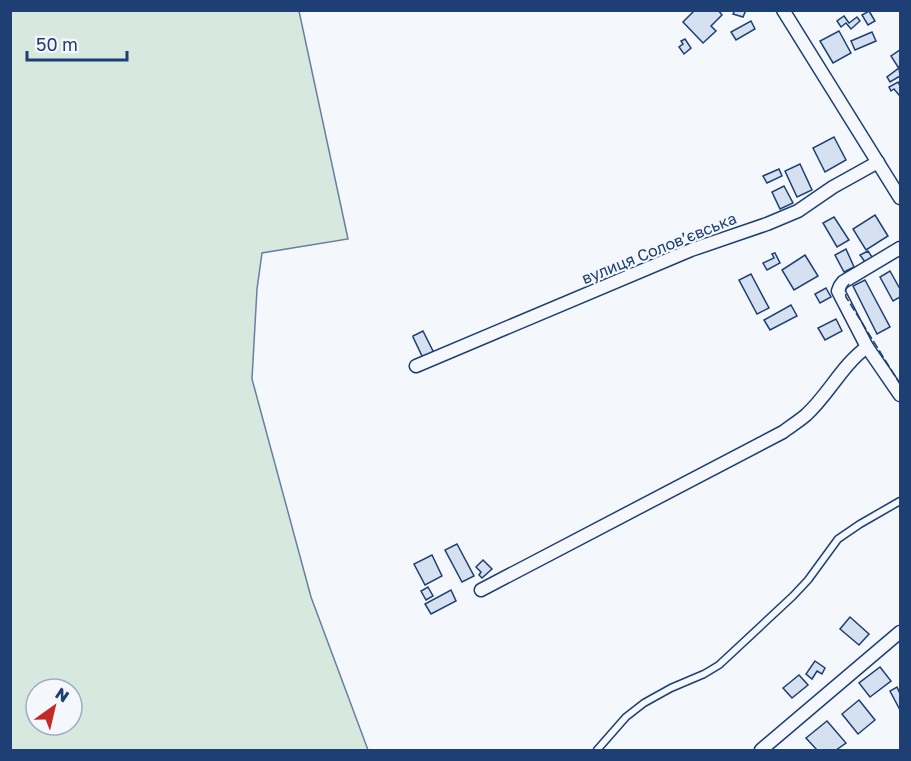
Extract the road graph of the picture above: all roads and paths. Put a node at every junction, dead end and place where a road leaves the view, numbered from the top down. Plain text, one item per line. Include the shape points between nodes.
1 (783, 10) edge
2 (878, 162) junction
3 (900, 198) edge
4 (900, 248) edge
5 (867, 347) junction
6 (416, 366) dead end
7 (900, 394) edge
8 (900, 501) edge
9 (481, 590) dead end
10 (900, 632) edge
11 (597, 750) edge
12 (761, 750) edge

1 - 2 street
2 - 3 street
2 - 6 street, вулиця Соловʼєвська via 798,211 691,250
4 - 5 street via 843,282 839,289
5 - 7 street
5 - 9 street via 845,367 806,415 783,432
8 - 11 lane via 838,539 793,596 719,664 644,702
10 - 12 street

